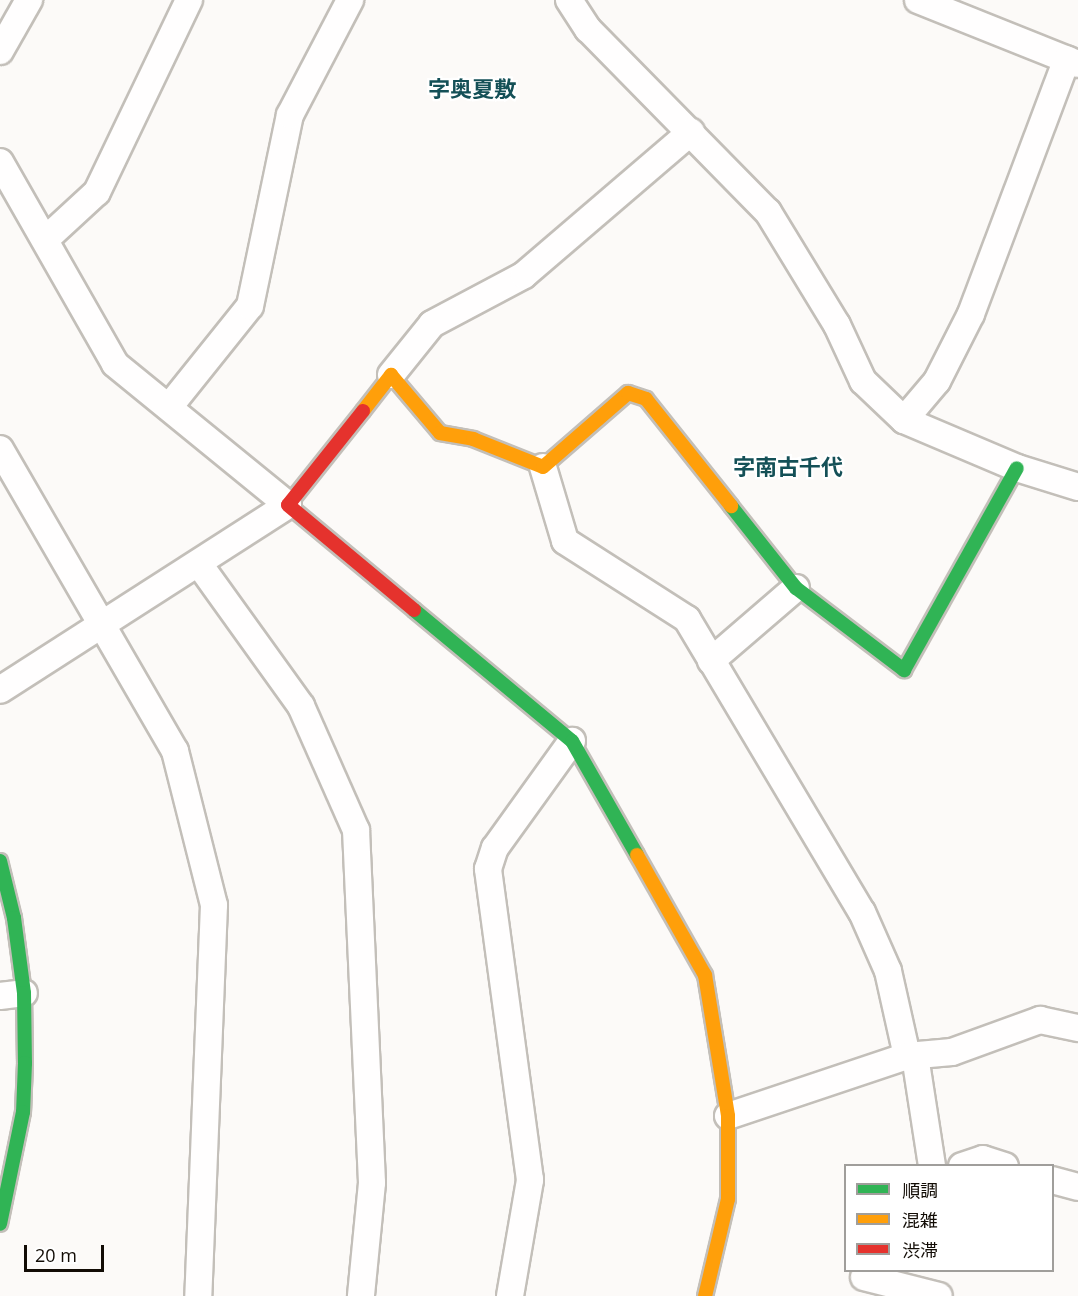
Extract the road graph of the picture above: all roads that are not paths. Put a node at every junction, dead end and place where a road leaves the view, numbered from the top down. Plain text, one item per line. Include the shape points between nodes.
1 (29, 0) edge
2 (189, 0) edge
3 (350, 0) edge
4 (569, 0) edge
5 (918, 0) edge
6 (0, 51) edge
7 (1073, 62) edge
8 (691, 132) junction
9 (0, 162) edge
10 (46, 239) junction
11 (390, 375) junction
12 (169, 407) junction
13 (904, 420) junction
14 (0, 449) edge
15 (543, 467) junction
16 (1017, 468) junction
17 (1078, 487) edge
18 (288, 505) junction
19 (199, 564) junction
20 (796, 588) junction
21 (104, 623) junction
22 (711, 661) junction
23 (0, 690) edge
24 (572, 741) junction
25 (0, 861) edge
26 (12, 994) edge
27 (1078, 1028) edge
28 (911, 1056) junction
29 (728, 1116) junction
30 (932, 1164) edge
31 (968, 1164) edge
32 (999, 1164) edge
33 (1054, 1180) edge
34 (1078, 1187) edge
35 (0, 1224) edge
36 (863, 1281) edge
37 (198, 1296) edge
38 (361, 1296) edge
39 (510, 1296) edge
40 (705, 1296) edge
41 (939, 1296) edge

1 - 6 street
2 - 10 street via 98,192
3 - 12 street via 290,114 250,306
4 - 8 street via 588,29
5 - 7 street
7 - 13 street via 971,314 937,381
8 - 11 street via 524,275 432,324
8 - 13 street via 768,212 837,325 863,381
9 - 10 street
10 - 12 street via 115,364
11 - 15 street via 440,433 473,439
11 - 18 street
12 - 18 street
13 - 16 street
14 - 21 street
15 - 20 street via 628,393 646,399
15 - 22 street via 565,542 687,619
16 - 17 street
16 - 20 street via 904,670
18 - 19 street
18 - 24 street
19 - 21 street
19 - 38 street via 301,706 356,830 372,1183
20 - 22 street
21 - 23 street
21 - 37 street via 176,750 214,905
22 - 28 street via 862,912 888,971
24 - 29 street via 705,975
24 - 39 street via 495,848 488,869 530,1180
25 - 26 street via 14,918
26 - 35 street via 23,1112
27 - 28 street via 1040,1020 952,1052
28 - 29 street
28 - 30 street
29 - 40 street via 728,1199
31 - 32 street via 983,1159
33 - 34 street
36 - 41 street

